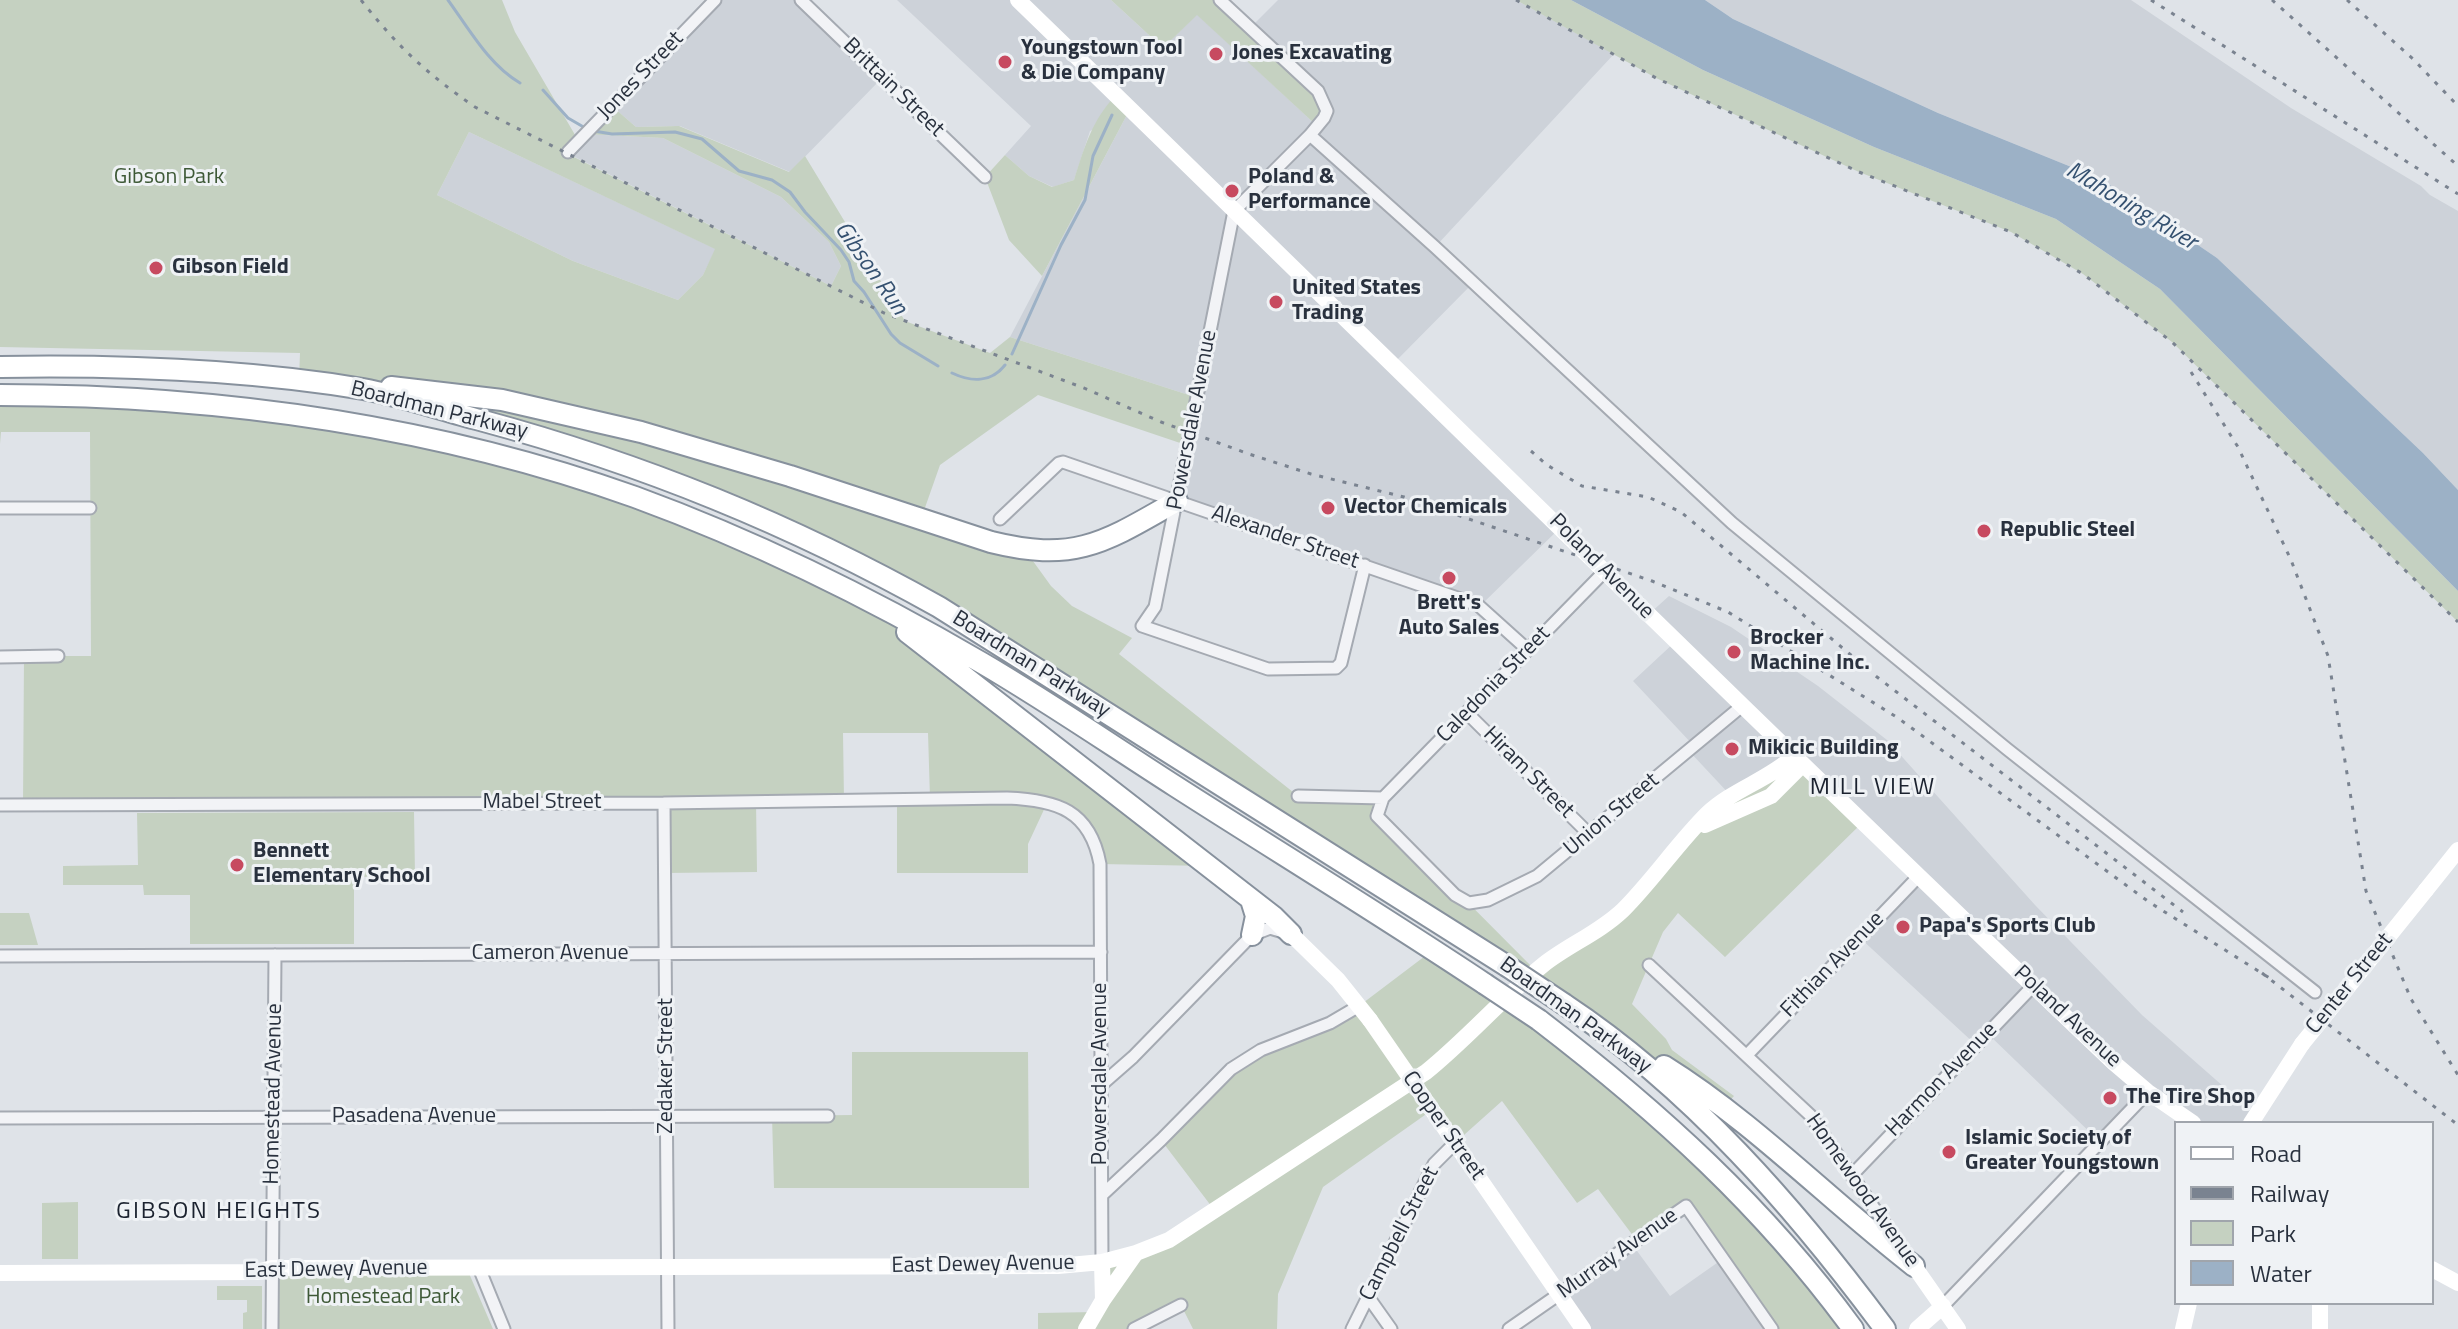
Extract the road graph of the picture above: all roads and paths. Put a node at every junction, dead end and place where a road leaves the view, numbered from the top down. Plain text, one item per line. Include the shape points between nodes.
1 (715, 0) edge
2 (801, 0) edge
3 (1018, 0) edge
4 (1220, 0) edge
5 (1310, 135) junction
6 (568, 152) dead end
7 (985, 177) dead end
8 (1234, 211) junction
9 (0, 367) edge
10 (286, 379) junction
11 (0, 395) edge
12 (81, 395) junction
13 (0, 401) edge
14 (1177, 501) junction
15 (0, 508) edge
16 (90, 508) dead end
17 (1000, 519) dead end
18 (1365, 565) junction
19 (1605, 571) junction
20 (841, 587) junction
21 (1528, 650) junction
22 (58, 656) dead end
23 (0, 657) edge
24 (1742, 706) junction
25 (1467, 713) junction
26 (1797, 761) junction
27 (1298, 796) dead end
28 (1383, 798) junction
29 (664, 803) junction
30 (0, 805) edge
31 (1079, 819) joint
32 (1692, 831) junction
33 (1589, 834) junction
34 (2458, 850) edge
35 (1919, 876) junction
36 (1251, 900) junction
37 (1291, 934) junction
38 (1252, 935) junction
39 (1101, 952) junction
40 (666, 954) junction
41 (275, 955) junction
42 (0, 956) edge
43 (1649, 965) dead end
44 (2033, 986) junction
45 (2315, 992) dead end
46 (1359, 1006) junction
47 (1572, 1009) junction
48 (1747, 1055) junction
49 (1101, 1085) junction
50 (2148, 1092) junction
51 (828, 1116) dead end
52 (667, 1117) junction
53 (0, 1118) edge
54 (274, 1118) junction
55 (2190, 1121) edge
56 (2252, 1121) edge
57 (1455, 1143) junction
58 (1852, 1175) junction
59 (1102, 1195) junction
60 (1136, 1253) junction
61 (1102, 1262) junction
62 (1914, 1266) junction
63 (667, 1267) junction
64 (272, 1268) junction
65 (479, 1268) junction
66 (2434, 1270) edge
67 (0, 1273) edge
68 (2458, 1283) edge
69 (1559, 1295) junction
70 (1369, 1298) junction
71 (1103, 1300) junction
72 (1181, 1305) dead end
73 (2189, 1305) edge
74 (2320, 1305) edge
75 (1943, 1306) junction
76 (1921, 1326) edge
77 (272, 1329) edge
78 (504, 1329) edge
79 (668, 1329) edge
80 (1086, 1329) edge
81 (1134, 1329) edge
82 (1352, 1329) edge
83 (1391, 1329) edge
84 (1509, 1329) edge
85 (1583, 1329) edge
86 (1772, 1329) edge
87 (1853, 1329) edge
88 (1885, 1329) edge
89 (1958, 1329) edge
90 (2183, 1329) edge
91 (2320, 1329) edge

1 - 6 street, Jones Street
2 - 7 street, Brittain Street
3 - 8 street, Poland Avenue
4 - 5 street via 1322,97 1327,111
5 - 8 street
5 - 45 street via 1732,523
8 - 14 street, Powersdale Avenue
8 - 19 street, Poland Avenue
9 - 10 highway, Boardman Parkway via 153,368
10 - 14 highway via 468,394 552,410 739,460 1025,550 1061,551 1098,543
10 - 47 highway, Boardman Parkway, bridge via 366,390 600,455 711,495 844,556 975,628
11 - 12 highway, Boardman Parkway
12 - 13 highway
12 - 20 highway, Boardman Parkway via 279,411 462,445 674,512
14 - 17 street, Alexander Street via 1061,462
14 - 18 street, Alexander Street
14 - 18 street, Powersdale Avenue via 1155,607 1142,626 1268,669 1336,668 1341,663
15 - 16 street
18 - 21 street, Alexander Street via 1478,605
19 - 21 street, Caledonia Street
19 - 24 street, Poland Avenue
20 - 36 highway
20 - 87 highway, Boardman Parkway, bridge via 984,664 1539,1020 1634,1094 1712,1165 1782,1240
21 - 25 street, Caledonia Street
22 - 23 street
24 - 26 street, Poland Avenue
24 - 33 street, Union Street
25 - 28 street, Caledonia Street
25 - 33 street, Hiram Street
26 - 32 street, East Dewey Avenue via 1717,807
26 - 32 street via 1771,796
26 - 35 street, Poland Avenue
27 - 28 street
28 - 33 street, Union Street via 1377,811 1380,822 1469,903 1533,879
29 - 30 street, Mabel Street
29 - 31 street, Mabel Street via 1018,798 1048,801
29 - 40 street, Zedaker Street
31 - 39 street, Powersdale Avenue via 1100,864
32 - 60 street, East Dewey Avenue via 1622,910 1541,966 1426,1072 1187,1230
34 - 56 street, Center Street, bridge via 2302,1044
35 - 44 street, Poland Avenue
35 - 48 street, Fithian Avenue
36 - 37 highway
36 - 38 highway via 1256,916
37 - 38 street via 1270,928
37 - 46 street, Cooper Street
38 - 49 street
39 - 40 street, Cameron Avenue
39 - 49 street, Powersdale Avenue
40 - 41 street, Cameron Avenue
40 - 52 street, Zedaker Street
41 - 42 street, Cameron Avenue
41 - 54 street, Homestead Avenue
43 - 48 street, Homewood Avenue
44 - 50 street, Poland Avenue
44 - 58 street, Harmon Avenue
46 - 57 street, Cooper Street, bridge
46 - 59 street via 1231,1069
47 - 62 highway via 1750,1129
47 - 88 highway, Boardman Parkway via 1693,1108 1796,1218
48 - 58 street, Homewood Avenue via 1810,1115
49 - 59 street, Powersdale Avenue
50 - 55 street, Poland Avenue
50 - 75 street
51 - 52 street, Pasadena Avenue
52 - 54 street, Pasadena Avenue
52 - 63 street, Zedaker Street
53 - 54 street, Pasadena Avenue
54 - 64 street, Homestead Avenue
57 - 69 street, Cooper Street
57 - 70 street, Campbell Street via 1434,1164
58 - 62 street, Homewood Avenue
59 - 61 street, Powersdale Avenue
60 - 61 street, East Dewey Avenue
60 - 71 street
61 - 63 street, East Dewey Avenue
61 - 71 street, Powersdale Avenue
62 - 75 street, Homewood Avenue
63 - 65 street, East Dewey Avenue
63 - 79 street, Zedaker Street
64 - 65 street, East Dewey Avenue
64 - 67 street, East Dewey Avenue
64 - 77 street, Homestead Avenue
65 - 78 street
66 - 68 street
69 - 84 street, Murray Avenue
69 - 85 street, Cooper Street
69 - 86 street, Murray Avenue via 1686,1206
70 - 82 street, Campbell Street
70 - 83 street
71 - 80 street
72 - 81 street
73 - 90 street
74 - 91 street
75 - 76 street
75 - 89 street, Homewood Avenue

